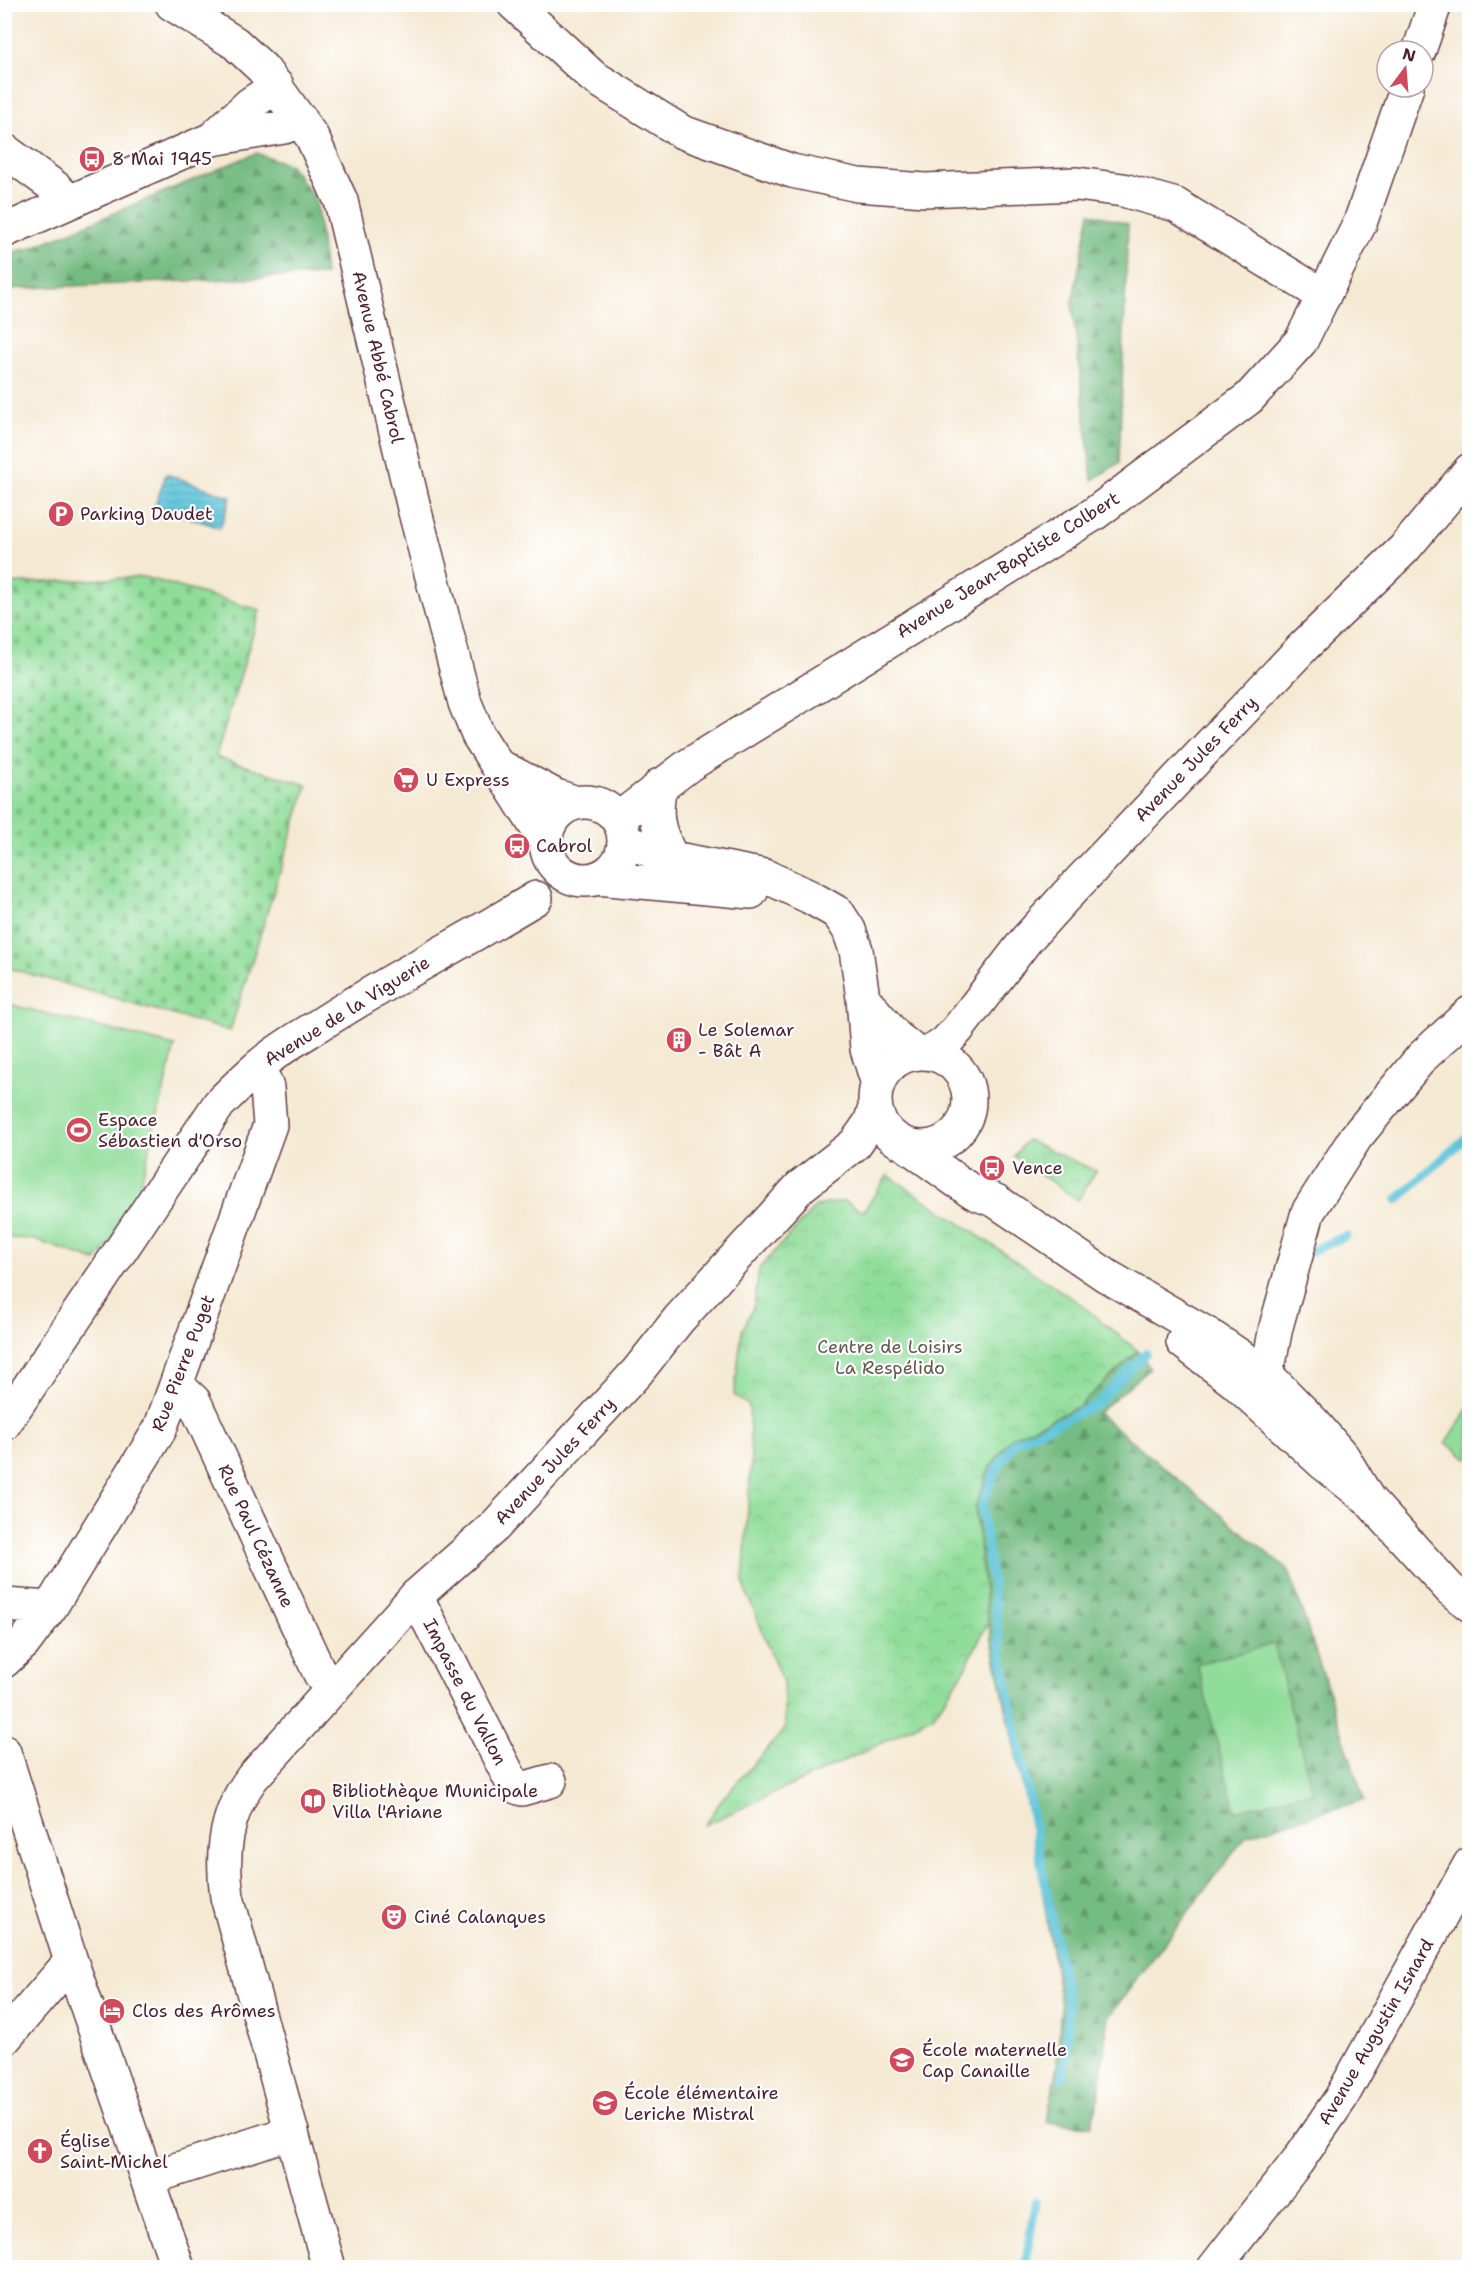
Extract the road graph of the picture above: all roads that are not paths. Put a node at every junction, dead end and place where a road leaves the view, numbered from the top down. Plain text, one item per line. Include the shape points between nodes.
1 (172, 4) edge
2 (514, 4) edge
3 (1435, 4) edge
4 (1423, 39) edge
5 (277, 86) junction
6 (1403, 99) edge
7 (301, 120) junction
8 (212, 139) junction
9 (4, 150) edge
10 (69, 202) junction
11 (4, 231) edge
12 (1324, 296) junction
13 (1470, 470) edge
14 (497, 765) junction
15 (660, 785) junction
16 (577, 803) junction
17 (621, 830) junction
18 (547, 847) junction
19 (672, 858) junction
20 (591, 879) junction
21 (810, 897) junction
22 (536, 898) junction
23 (863, 998) junction
24 (1470, 1012) edge
25 (923, 1053) junction
26 (259, 1066) junction
27 (877, 1096) junction
28 (961, 1126) junction
29 (905, 1144) junction
30 (996, 1201) junction
31 (1256, 1384) junction
32 (177, 1385) junction
33 (4, 1424) edge
34 (416, 1596) junction
35 (1460, 1597) edge
36 (4, 1605) edge
37 (50, 1608) junction
38 (1470, 1619) edge
39 (5, 1660) edge
40 (333, 1689) junction
41 (4, 1752) edge
42 (550, 1781) dead end
43 (1470, 1864) edge
44 (71, 1961) junction
45 (4, 2039) edge
46 (292, 2132) junction
47 (147, 2178) junction
48 (1225, 2262) edge
49 (178, 2268) edge
50 (329, 2268) edge

1 - 5 street, Avenue Abbé Cabrol via 235,43
2 - 12 street via 592,76 682,132 704,140 792,171 858,185 925,190 1077,184 1123,190 1176,205
3 - 4 street
5 - 7 street, Avenue Abbé Cabrol
5 - 8 street via 250,104
6 - 12 street, Avenue Jean-Baptiste Colbert via 1360,223
7 - 8 street via 284,127
7 - 14 street, Avenue Abbé Cabrol via 341,201 465,703 478,735
8 - 10 street
9 - 10 street
10 - 11 street
12 - 15 street, Avenue Jean-Baptiste Colbert via 1301,341 1249,398 1094,514
13 - 25 street, Avenue Jules Ferry via 1404,549 1304,646 1065,897 944,1044
14 - 16 street, Avenue Abbé Cabrol
14 - 18 street, Avenue Abbé Cabrol
15 - 17 street, Avenue Jean-Baptiste Colbert
15 - 19 street via 655,808 657,824
16 - 17 street via 589,802 610,811
16 - 18 street via 567,806 551,821
17 - 19 street, Avenue de la Viguerie
17 - 20 street via 622,853 617,864 609,873
18 - 20 street via 560,871 572,878
18 - 22 street via 547,873
19 - 21 street, Avenue de la Viguerie via 765,876
20 - 21 street, Avenue de la Viguerie
20 - 22 street, Avenue de la Viguerie
21 - 23 street, Avenue de la Viguerie via 838,913 849,930
22 - 26 street, Avenue de la Viguerie via 348,1007
23 - 25 street via 895,1036
23 - 27 street, Avenue de la Viguerie via 867,1050
24 - 31 street via 1422,1057 1356,1137 1308,1212
25 - 27 street via 905,1056 891,1065
25 - 28 street via 948,1060 962,1074 968,1107
26 - 32 street, Rue Pierre Puget via 267,1088 270,1125
26 - 33 street, Avenue de la Viguerie via 219,1104
27 - 29 street via 880,1122
27 - 34 street, Avenue Jules Ferry via 870,1123 855,1144 800,1187 494,1527
28 - 29 street via 937,1145
28 - 30 street via 958,1150 964,1163
29 - 30 street via 967,1187
30 - 31 street via 1107,1276 1207,1334
31 - 35 street via 1314,1423 1336,1448 1368,1498
32 - 37 street, Rue Pierre Puget via 160,1429
32 - 40 street, Rue Paul Cézanne via 194,1401 321,1676
34 - 40 street, Avenue Jules Ferry
34 - 42 street, Impasse du Vallon via 514,1786 522,1789
35 - 38 street
36 - 37 street
37 - 39 street, Rue Pierre Puget via 24,1643
40 - 46 street, Avenue Jules Ferry via 239,1795 225,1845 227,1897
41 - 44 street
43 - 48 street, Avenue Augustin Isnard via 1341,2098
44 - 45 street
44 - 47 street
46 - 47 street
46 - 50 street, Avenue Jules Ferry
47 - 49 street

